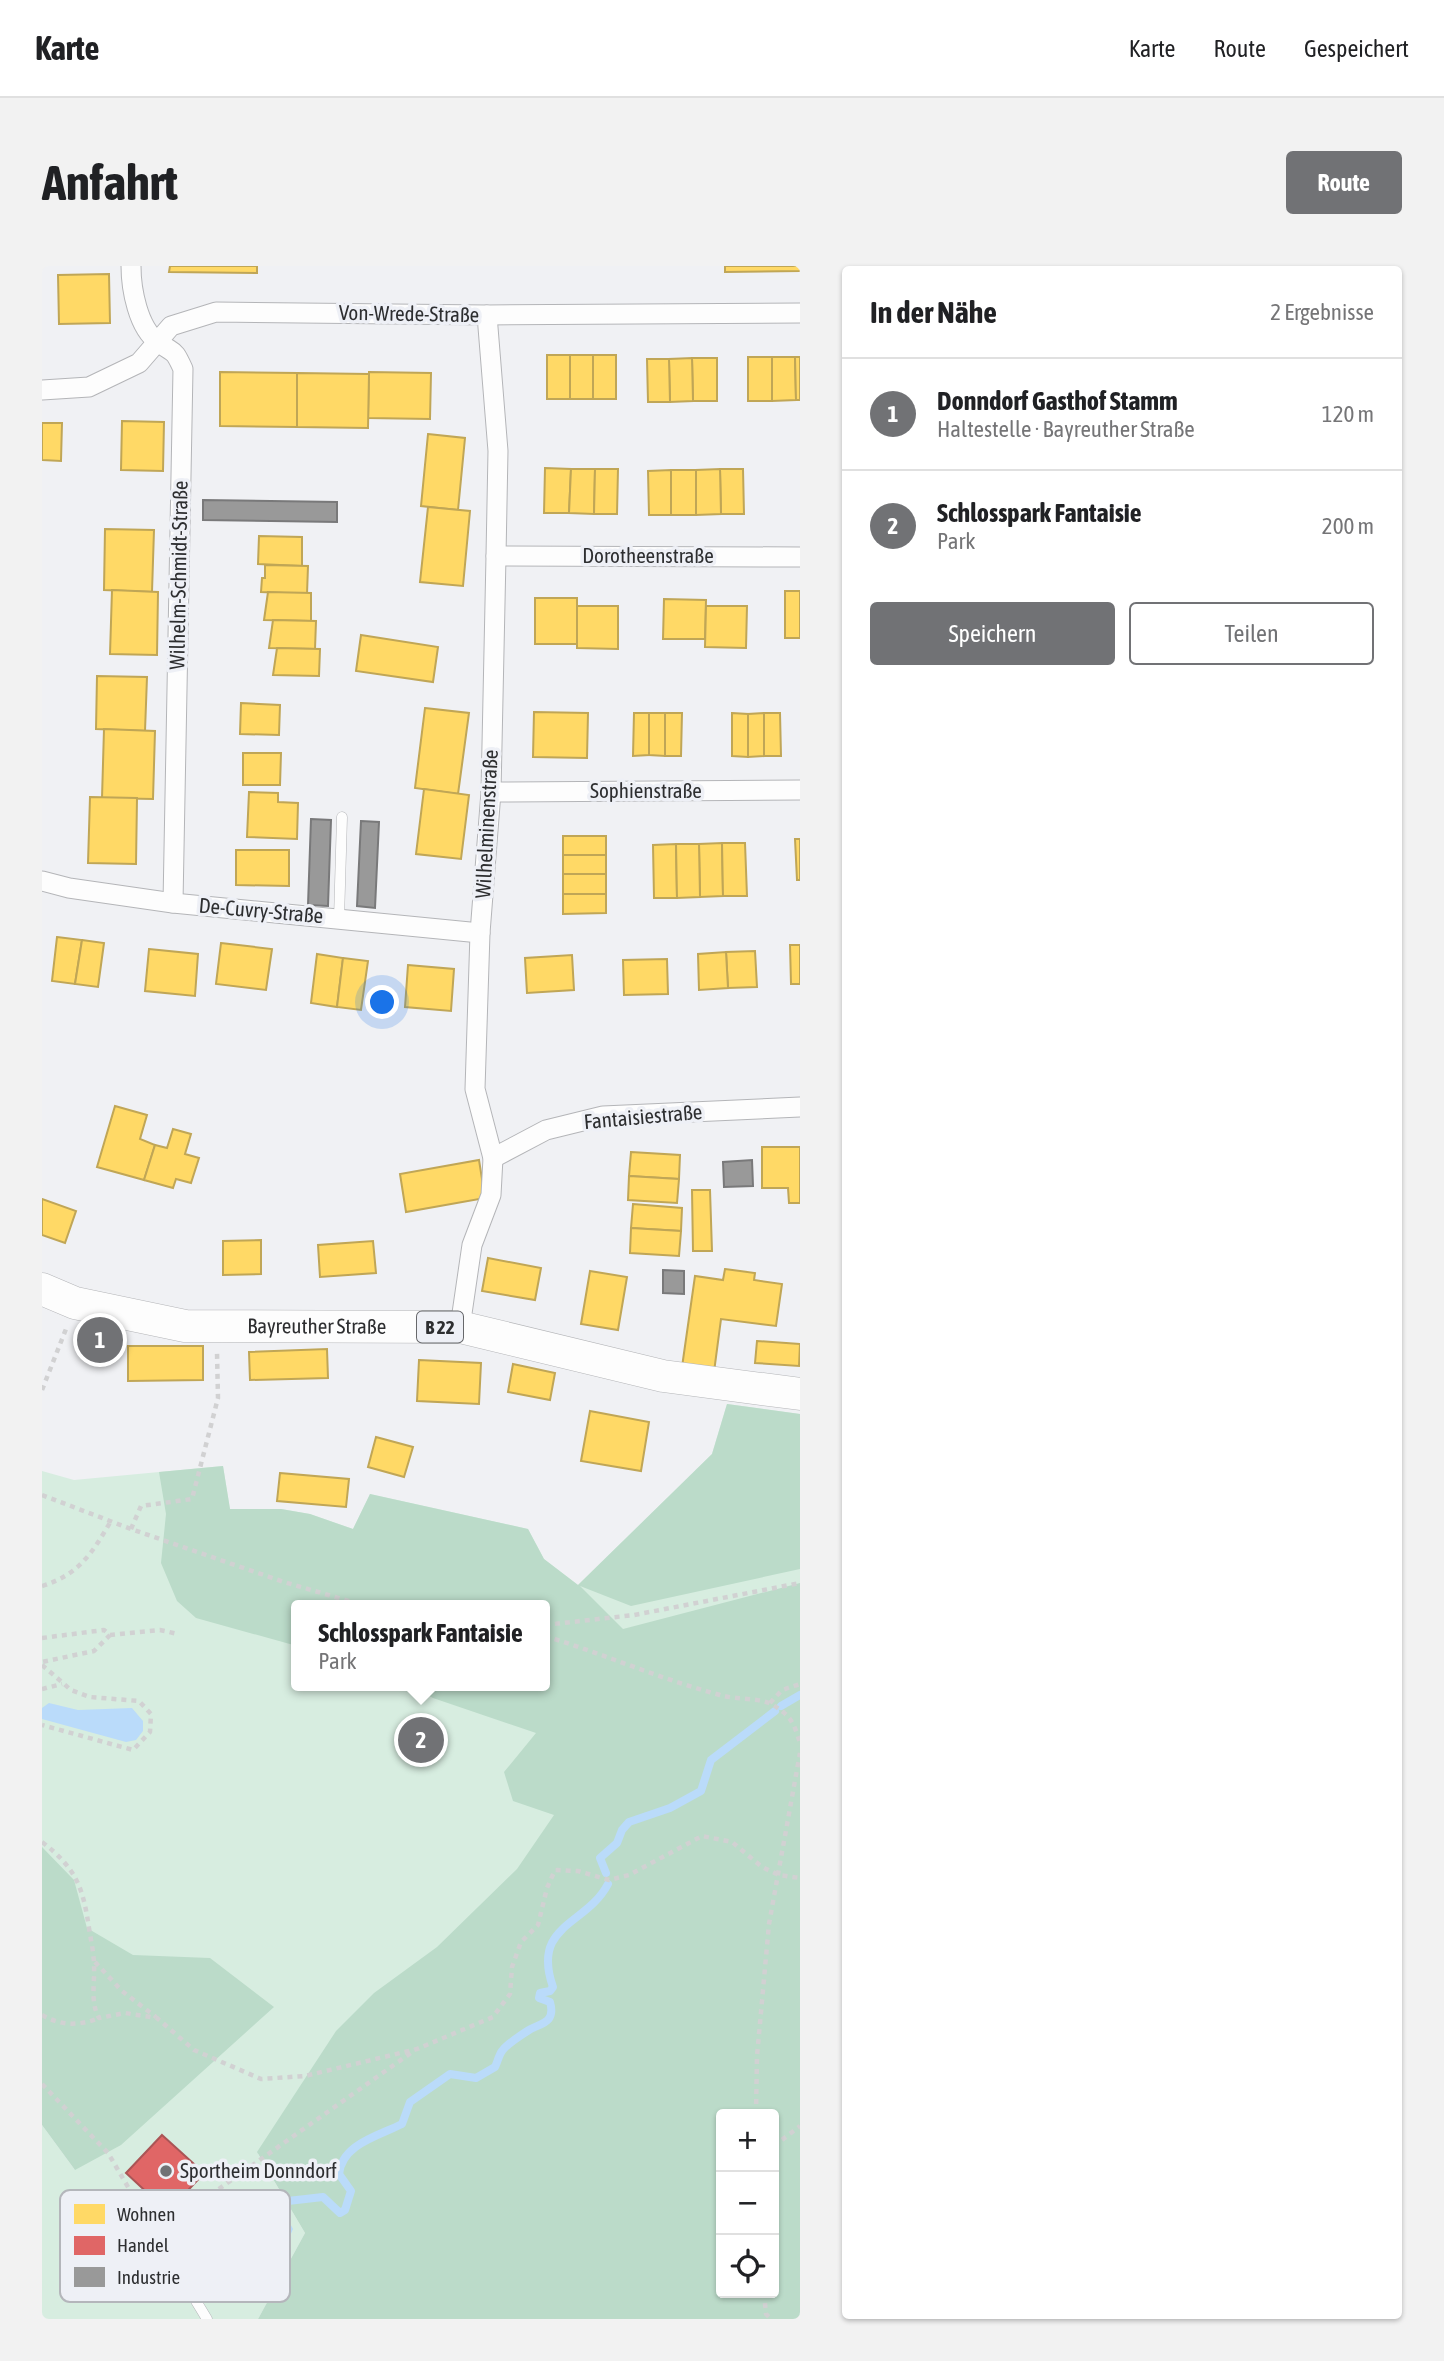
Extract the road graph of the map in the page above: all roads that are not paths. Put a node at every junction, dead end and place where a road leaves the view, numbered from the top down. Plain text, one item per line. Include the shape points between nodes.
1 (131, 266) edge
2 (800, 313) edge
3 (487, 315) junction
4 (157, 342) junction
5 (42, 390) edge
6 (496, 556) junction
7 (800, 557) edge
8 (800, 790) edge
9 (491, 792) junction
10 (342, 817) dead end
11 (42, 881) edge
12 (173, 903) junction
13 (339, 919) junction
14 (480, 933) junction
15 (800, 1107) edge
16 (493, 1158) junction
17 (42, 1289) edge
18 (460, 1327) junction
19 (800, 1394) edge
20 (197, 2302) edge
21 (207, 2319) edge

1 - 4 street, Wilhelm-Schmidt-Straße via 145,328
2 - 3 street, Von-Wrede-Straße
3 - 4 street, Von-Wrede-Straße via 216,312 171,326
3 - 6 street, Wilhelminenstraße via 498,451
4 - 5 street, Von-Wrede-Straße via 139,363 89,387
4 - 12 street, Wilhelm-Schmidt-Straße via 174,351 183,369
6 - 7 street, Dorotheenstraße
6 - 9 street, Wilhelminenstraße
8 - 9 street, Sophienstraße
9 - 14 street, Wilhelminenstraße
10 - 13 lane
11 - 12 street, De-Cuvry-Straße
12 - 13 street, De-Cuvry-Straße
13 - 14 street, De-Cuvry-Straße
14 - 16 street, Wilhelminenstraße via 475,1089
15 - 16 street, Fantaisiestraße via 603,1116 546,1130
16 - 18 street, Wilhelminenstraße via 491,1195 472,1245
17 - 18 main road, Bayreuther Straße / B 22 via 75,1303 185,1326
18 - 19 main road, Bayreuther Straße / B 22 via 663,1376
20 - 21 lane

